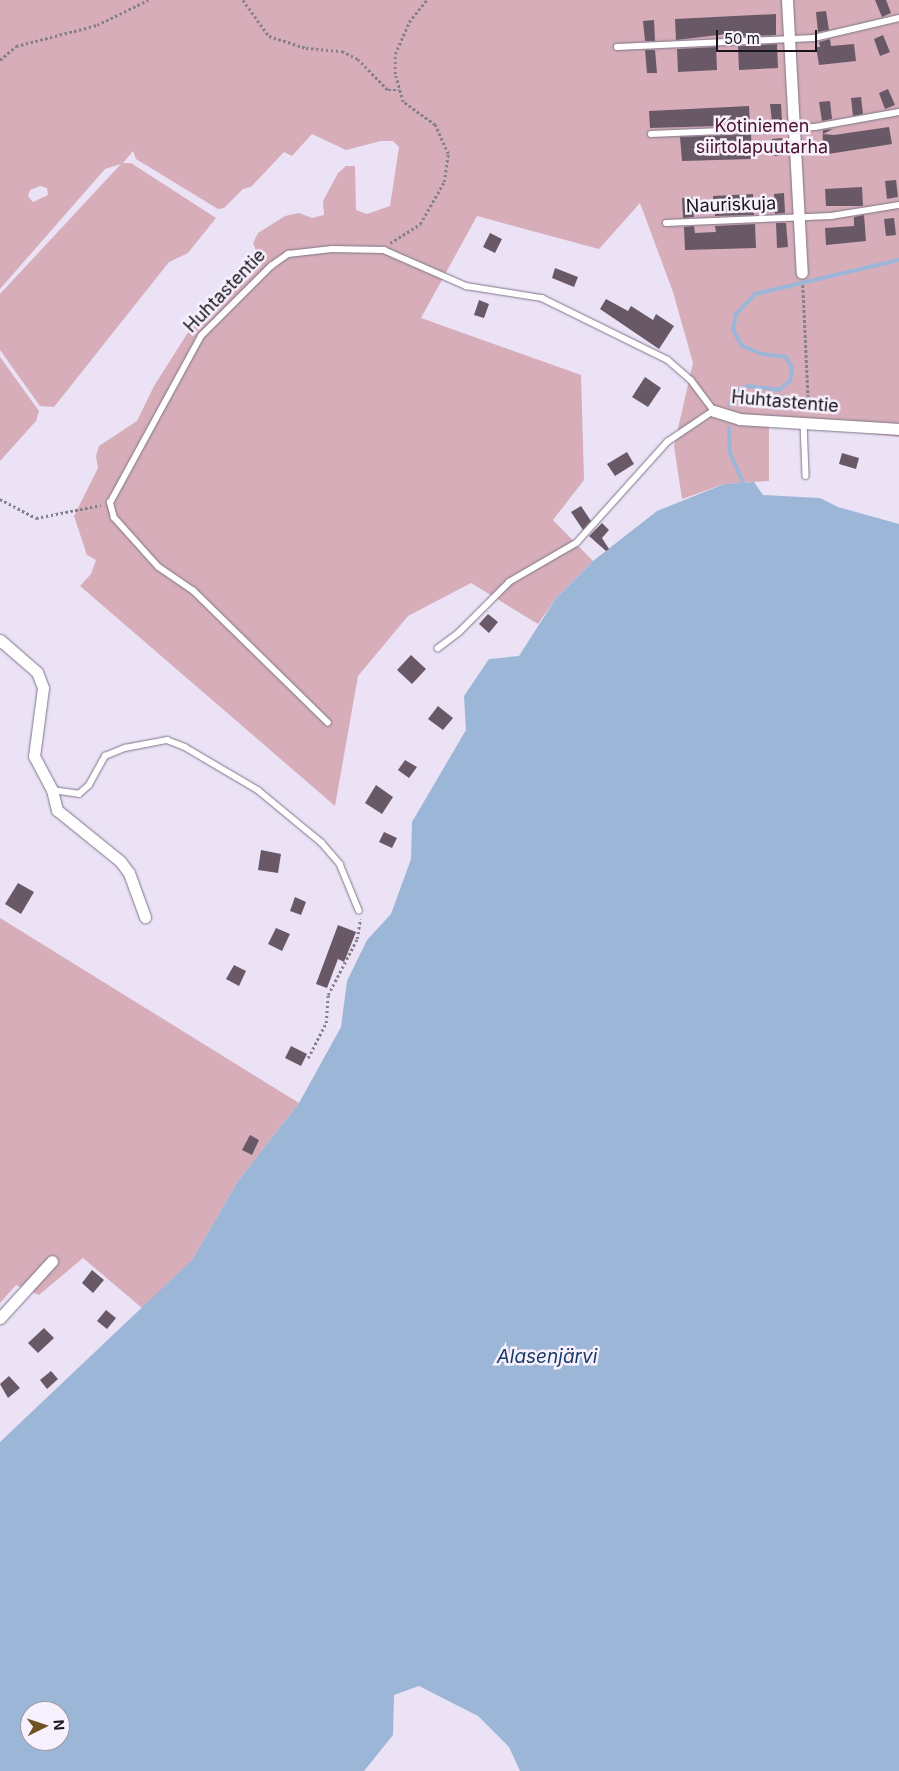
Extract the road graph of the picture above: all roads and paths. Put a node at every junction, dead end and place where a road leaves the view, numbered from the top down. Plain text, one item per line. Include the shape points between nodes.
1 (148, 0) edge
2 (243, 0) edge
3 (427, 0) edge
4 (787, 0) edge
5 (899, 18) edge
6 (790, 40) junction
7 (617, 48) dead end
8 (0, 60) edge
9 (399, 90) junction
10 (899, 112) edge
11 (794, 128) junction
12 (651, 134) dead end
13 (899, 205) edge
14 (798, 218) junction
15 (666, 223) dead end
16 (371, 249) junction
17 (802, 273) dead end
18 (803, 294) dead end
19 (714, 411) junction
20 (807, 423) junction
21 (899, 429) edge
22 (806, 476) dead end
23 (0, 499) edge
24 (110, 503) junction
25 (0, 640) edge
26 (438, 649) dead end
27 (328, 723) dead end
28 (52, 790) junction
29 (359, 910) joint
30 (145, 917) dead end
31 (308, 1058) dead end
32 (52, 1261) dead end
33 (0, 1318) edge

1 - 8 path via 97,25 16,46
2 - 9 path via 269,36 306,48 342,51 358,59 388,90
3 - 9 path via 409,22 395,54
4 - 6 street
5 - 6 lane via 839,35
6 - 7 lane
6 - 11 street
9 - 16 path via 403,102 435,125 448,154 444,182 420,224 396,241
10 - 11 lane via 863,121
11 - 12 lane
11 - 14 street
13 - 14 lane, Nauriskuja
14 - 15 lane, Nauriskuja
14 - 17 street
16 - 19 lane, Huhtastentie via 392,253 482,291 520,292 564,307 668,360 691,380
16 - 24 lane, Huhtastentie via 288,254 245,291 201,336
18 - 20 path
19 - 20 street, Huhtastentie via 740,419
19 - 26 lane via 668,442 577,543 510,582 459,633
20 - 21 street, Huhtastentie
20 - 22 lane
23 - 24 path via 36,518
24 - 27 lane via 114,518 158,567 193,591
25 - 28 street via 37,672 44,688 34,756
28 - 29 lane via 79,794 89,785 105,756 125,748 167,740 185,747 258,790 322,843 340,864
28 - 30 street via 57,810 65,819 124,867
29 - 31 path via 361,925 357,939 328,995 326,1023
32 - 33 street

